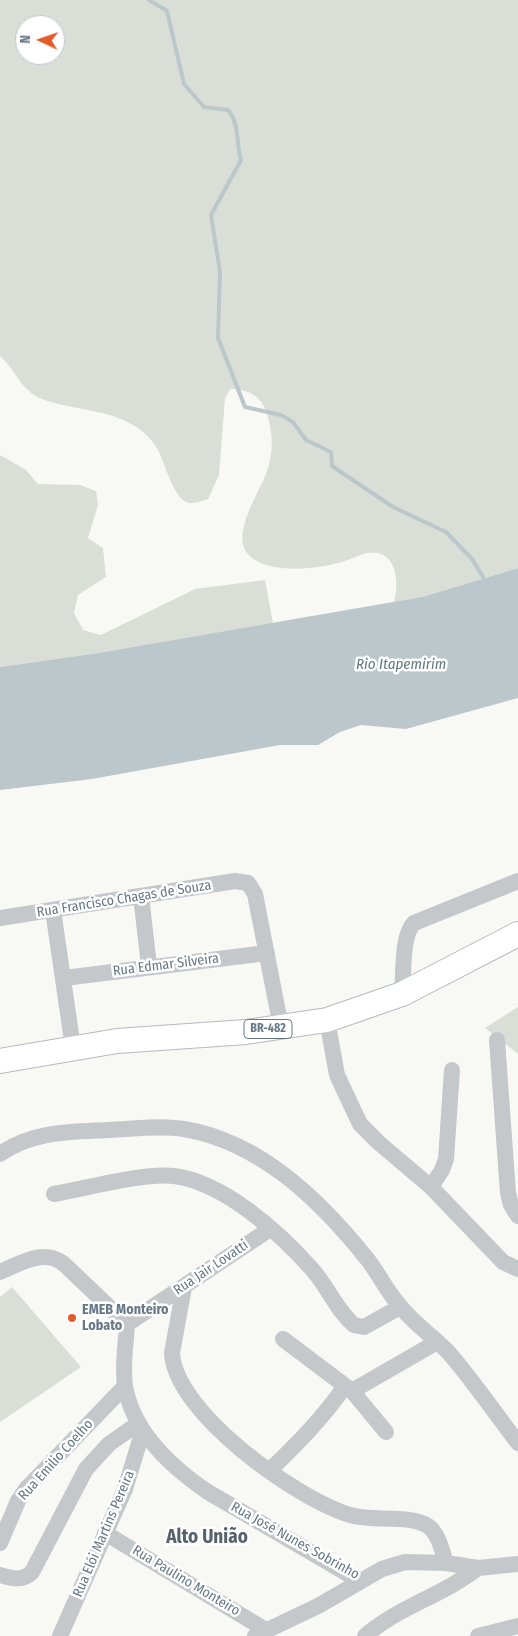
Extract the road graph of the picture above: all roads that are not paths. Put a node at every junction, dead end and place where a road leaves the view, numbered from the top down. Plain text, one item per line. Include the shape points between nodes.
1 (518, 881) edge
2 (140, 896) junction
3 (53, 910) junction
4 (0, 918) edge
5 (518, 934) edge
6 (267, 953) junction
7 (149, 966) junction
8 (64, 978) junction
9 (402, 994) junction
10 (327, 1020) junction
11 (281, 1027) junction
12 (497, 1040) dead end
13 (73, 1048) junction
14 (0, 1061) edge
15 (452, 1070) dead end
16 (0, 1154) edge
17 (431, 1187) junction
18 (54, 1194) dead end
19 (518, 1216) edge
20 (270, 1229) junction
21 (518, 1269) edge
22 (0, 1272) edge
23 (184, 1287) junction
24 (400, 1307) junction
25 (127, 1324) junction
26 (283, 1339) dead end
27 (437, 1342) junction
28 (125, 1386) junction
29 (348, 1388) junction
30 (141, 1426) junction
31 (386, 1432) dead end
32 (518, 1443) edge
33 (269, 1471) junction
34 (105, 1533) junction
35 (0, 1543) edge
36 (446, 1563) junction
37 (518, 1564) edge
38 (478, 1568) junction
39 (0, 1575) edge
40 (360, 1581) junction
41 (518, 1626) edge
42 (261, 1633) edge
43 (60, 1636) edge
44 (365, 1636) edge
45 (478, 1636) edge

1 - 9 street via 414,923 406,940
2 - 3 street, Rua Francisco Chagas de Souza
2 - 6 street, Rua Francisco Chagas de Souza via 235,881 248,883 255,894
2 - 7 street
3 - 4 street, Rua Francisco Chagas de Souza
3 - 8 street
5 - 9 highway, BR-482
6 - 7 street, Rua Edmar Silveira
6 - 11 street
7 - 8 street, Rua Edmar Silveira
8 - 13 street
9 - 10 highway, BR-482
10 - 11 highway, BR-482
10 - 17 street via 337,1075 360,1124
11 - 13 highway, BR-482 via 117,1041
12 - 19 street via 508,1193
13 - 14 highway, BR-482
15 - 17 street via 446,1159
16 - 24 street via 36,1136 56,1133 184,1129 230,1143 276,1167 305,1192 368,1260
17 - 21 street via 502,1262
18 - 20 street via 173,1176 197,1180 220,1190
20 - 23 street, Rua Jair Lovatti
20 - 24 street via 310,1266 354,1326 364,1327
22 - 25 street via 34,1258 58,1259
23 - 25 street, Rua Jair Lovatti
23 - 33 street via 172,1353 176,1373 196,1406 223,1434
24 - 27 street
25 - 28 street
26 - 29 street
27 - 29 street
27 - 32 street via 466,1374
28 - 30 street, Rua José Nunes Sobrinho
28 - 35 street, Rua Emilio Coelho via 26,1489 14,1507
29 - 31 street
29 - 33 street via 306,1436
30 - 34 street, Rua Elói Martins Pereira via 125,1489
30 - 39 street via 109,1444 86,1469 32,1572 22,1578
30 - 40 street, Rua José Nunes Sobrinho via 164,1456 186,1477
33 - 36 street via 333,1510 353,1516 414,1520 427,1525 434,1531
34 - 42 street, Rua Paulino Monteiro
34 - 43 street, Rua Elói Martins Pereira
36 - 38 street, Rua José Nunes Sobrinho
36 - 40 street, Rua José Nunes Sobrinho via 405,1562
37 - 38 street, Rua José Nunes Sobrinho
38 - 44 street via 444,1591 385,1620
40 - 42 street via 318,1606
41 - 45 street

